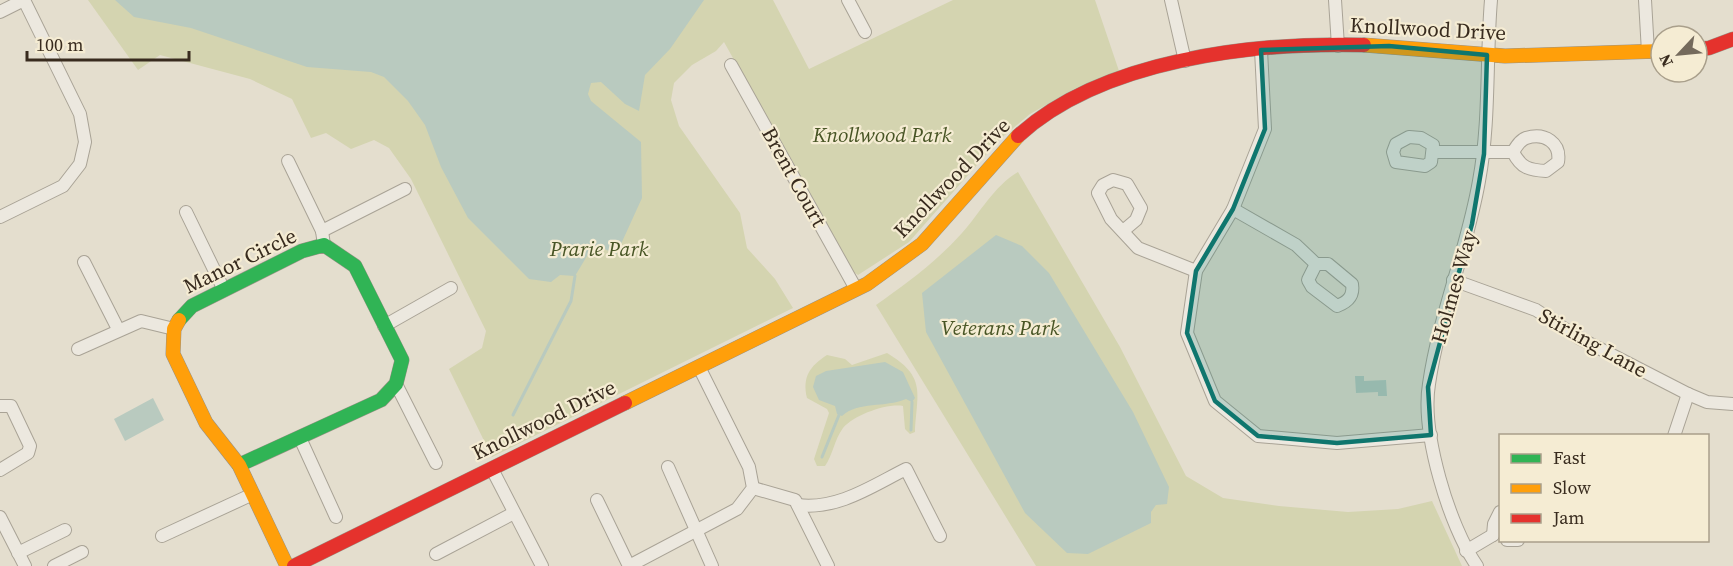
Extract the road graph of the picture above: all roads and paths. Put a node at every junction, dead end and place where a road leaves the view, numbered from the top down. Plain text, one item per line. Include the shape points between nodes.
1 (24, 0) edge
2 (848, 0) edge
3 (1171, 0) edge
4 (1335, 0) edge
5 (1491, 0) edge
6 (1645, 0) edge
7 (0, 12) edge
8 (1649, 24) edge
9 (865, 32) dead end
10 (1733, 39) edge
11 (1338, 46) junction
12 (1709, 48) edge
13 (1261, 50) junction
14 (1649, 51) edge
15 (1487, 55) junction
16 (1185, 61) junction
17 (731, 65) dead end
18 (1434, 152) dead end
19 (1513, 152) dead end
20 (1484, 154) junction
21 (288, 161) dead end
22 (405, 189) dead end
23 (1233, 209) junction
24 (186, 212) dead end
25 (0, 217) edge
26 (322, 231) junction
27 (1123, 231) dead end
28 (324, 245) junction
29 (84, 262) dead end
30 (1316, 264) dead end
31 (1196, 272) junction
32 (1453, 280) junction
33 (451, 288) dead end
34 (856, 289) junction
35 (224, 290) junction
36 (384, 326) junction
37 (174, 328) junction
38 (118, 329) junction
39 (78, 349) dead end
40 (699, 367) junction
41 (396, 384) junction
42 (1688, 394) junction
43 (1733, 404) edge
44 (0, 406) edge
45 (1674, 434) edge
46 (1431, 435) junction
47 (300, 438) junction
48 (436, 463) dead end
49 (240, 465) junction
50 (668, 467) dead end
51 (492, 469) junction
52 (0, 470) edge
53 (753, 488) junction
54 (253, 494) junction
55 (597, 500) dead end
56 (798, 505) junction
57 (514, 513) junction
58 (1499, 514) edge
59 (0, 517) edge
60 (336, 517) dead end
61 (65, 530) dead end
62 (698, 530) junction
63 (162, 536) dead end
64 (940, 536) dead end
65 (1497, 537) edge
66 (1466, 551) junction
67 (82, 552) dead end
68 (436, 554) dead end
69 (19, 561) edge
70 (54, 566) edge
71 (287, 566) edge
72 (294, 566) edge
73 (542, 566) edge
74 (629, 566) edge
75 (712, 566) edge
76 (828, 566) edge
77 (1477, 566) edge

1 - 7 street
1 - 25 street via 80,114 85,141 80,164 63,186
2 - 9 street
3 - 16 street
4 - 11 street
5 - 15 street, Holmes Way
6 - 8 street
10 - 12 street
11 - 13 street, Knollwood Drive
11 - 15 street, Knollwood Drive via 1389,46
13 - 16 street, Knollwood Drive
13 - 23 street via 1265,129
14 - 15 street, Knollwood Drive
15 - 20 street, Holmes Way
16 - 34 street, Knollwood Drive via 1103,87 1043,116 1004,149 922,244
17 - 34 street, Brent Court
18 - 20 street
19 - 20 street
20 - 32 street, Holmes Way via 1472,224
21 - 26 street
22 - 26 street
23 - 30 street via 1296,245
23 - 31 street
24 - 35 street
26 - 28 street
27 - 31 street via 1145,252
28 - 35 street, Manor Circle via 302,251
28 - 36 street, Manor Circle via 355,266
29 - 38 street
31 - 46 street via 1187,333 1215,401 1257,436 1337,443
32 - 42 street, Stirling Lane via 1536,310 1579,338
32 - 46 street, Holmes Way via 1428,387
33 - 36 street
34 - 40 street, Knollwood Drive
35 - 37 street, Manor Circle via 185,311
36 - 41 street, Manor Circle via 402,360
37 - 38 street via 148,320
37 - 49 street via 173,354 206,423
38 - 39 street
40 - 51 street, Knollwood Drive
40 - 53 street via 749,467
41 - 47 street via 381,400
41 - 48 street
42 - 43 street, Stirling Lane via 1707,402
42 - 45 street
44 - 52 street via 10,406 30,446 28,453
46 - 66 street, Holmes Way via 1441,489
47 - 49 street
47 - 60 street
49 - 54 street
50 - 62 street
51 - 57 street
51 - 72 street, Knollwood Drive
53 - 56 street via 795,500
53 - 62 street via 738,509
54 - 63 street
54 - 71 street
55 - 74 street
56 - 64 street via 817,507 834,503 906,469
56 - 76 street
57 - 68 street
57 - 73 street
58 - 65 street via 1494,524
59 - 69 street
61 - 69 street
62 - 74 street
62 - 75 street
65 - 66 street
66 - 77 street, Holmes Way
67 - 70 street

